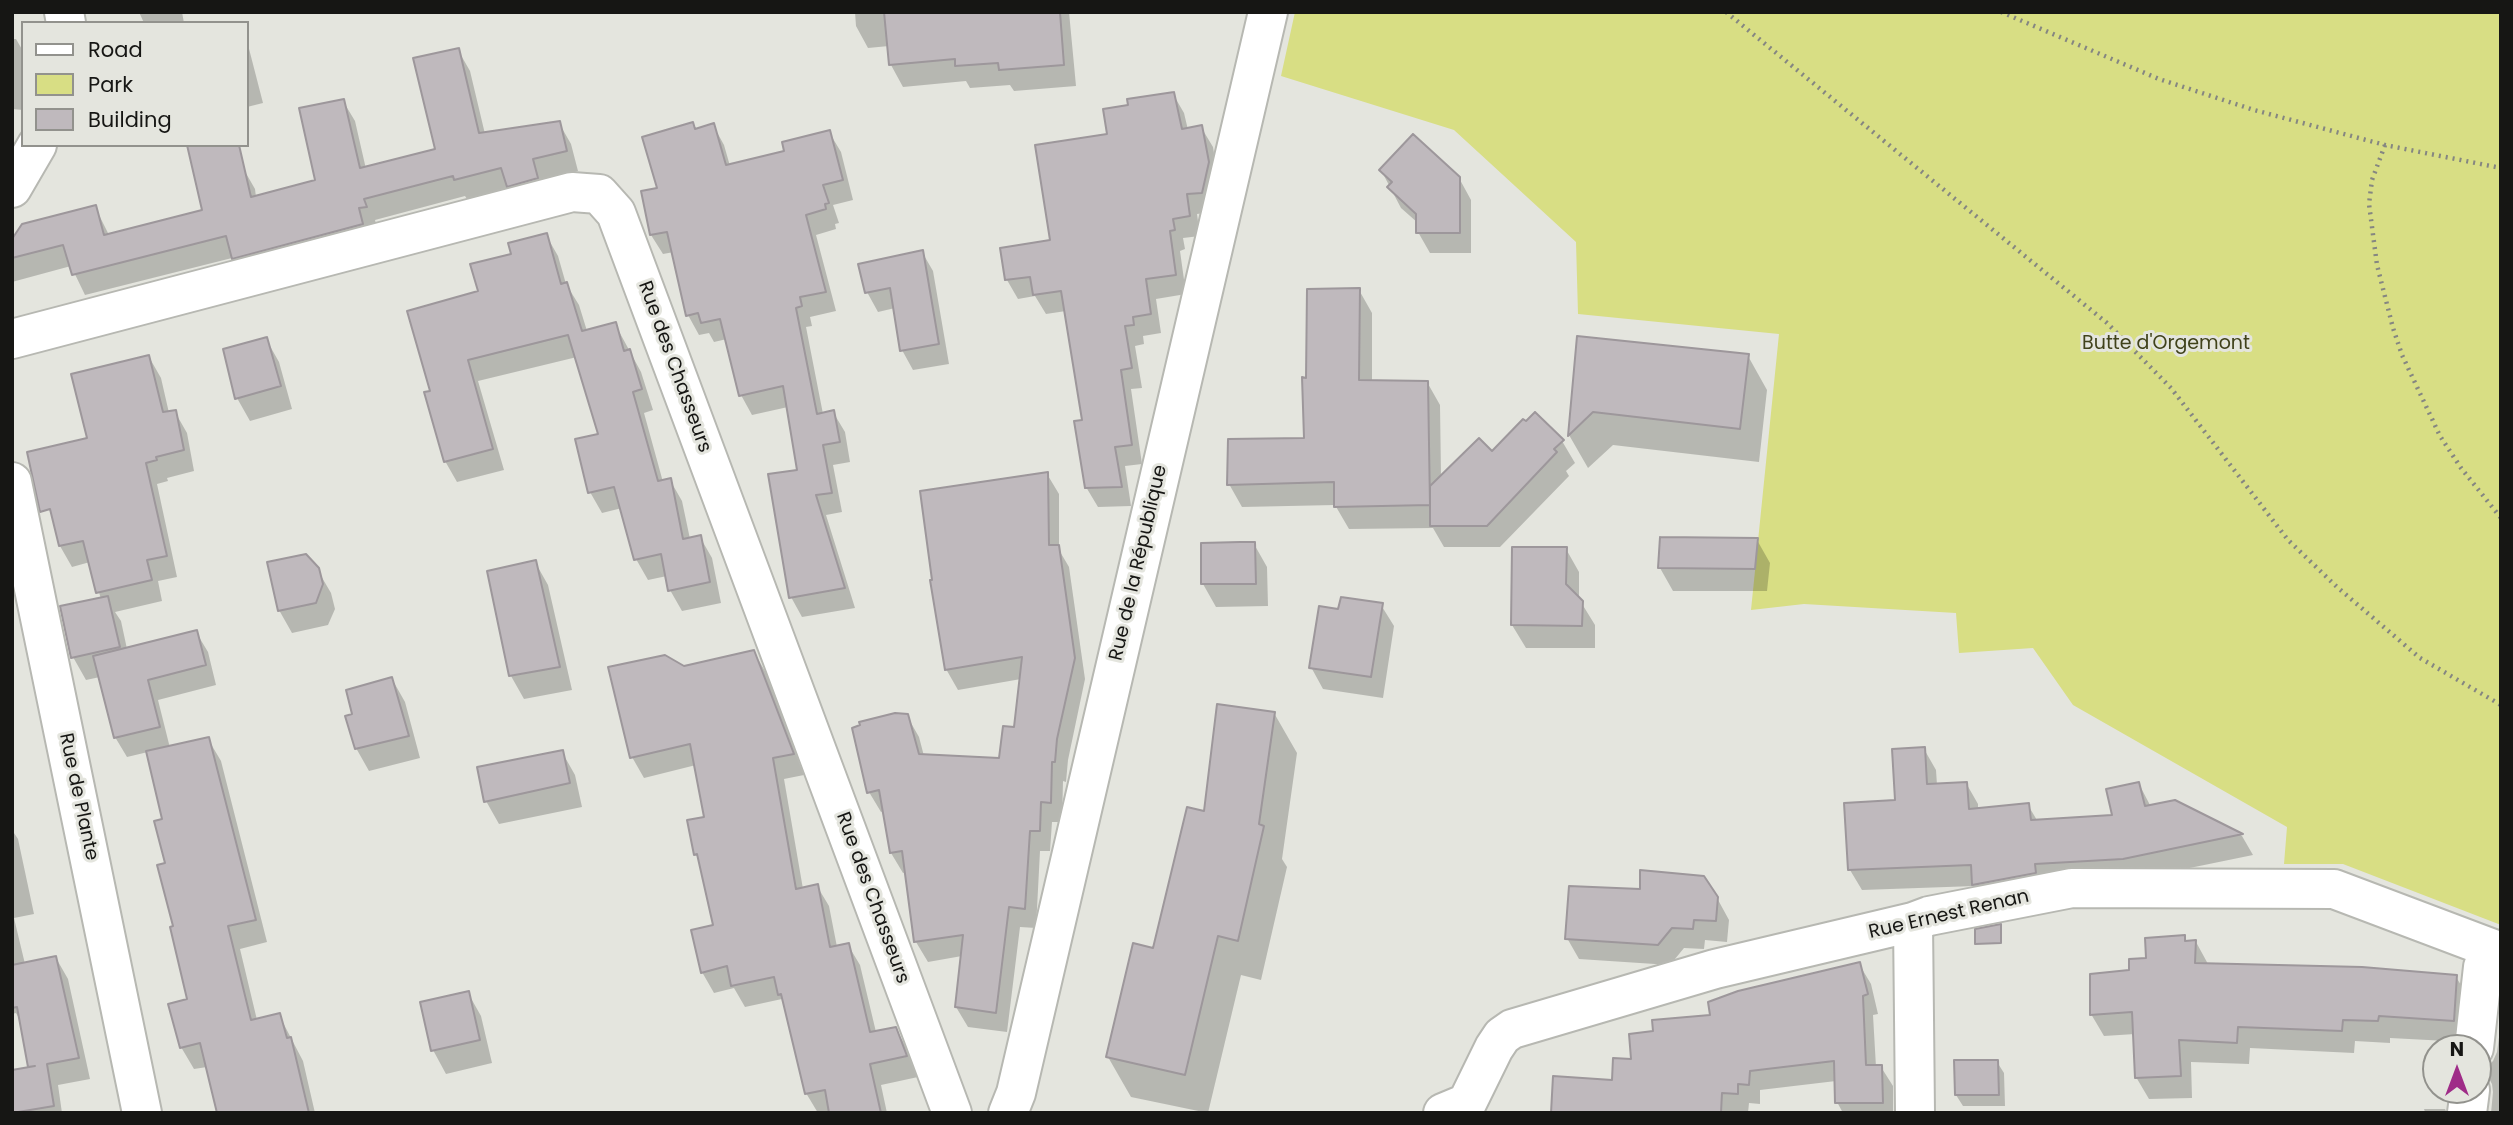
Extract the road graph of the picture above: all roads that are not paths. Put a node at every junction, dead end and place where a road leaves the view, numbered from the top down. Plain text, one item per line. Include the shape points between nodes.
1 (1268, 12) edge
2 (36, 147) edge
3 (12, 188) edge
4 (12, 338) edge
5 (12, 482) edge
6 (1913, 922) junction
7 (2496, 950) edge
8 (2476, 1034) edge
9 (1461, 1110) edge
10 (142, 1113) edge
11 (952, 1113) edge
12 (1008, 1113) edge
13 (1915, 1113) edge

1 - 12 street, Rue de la République
2 - 3 street
4 - 11 street, Rue des Chasseurs via 572,192 599,194 616,213
5 - 10 street, Rue de Plante
6 - 7 street, Rue Ernest Renan via 2072,888 2334,889
6 - 9 street, Rue Ernest Renan via 1714,969 1512,1028 1494,1048
6 - 13 street
7 - 8 street via 2483,967

